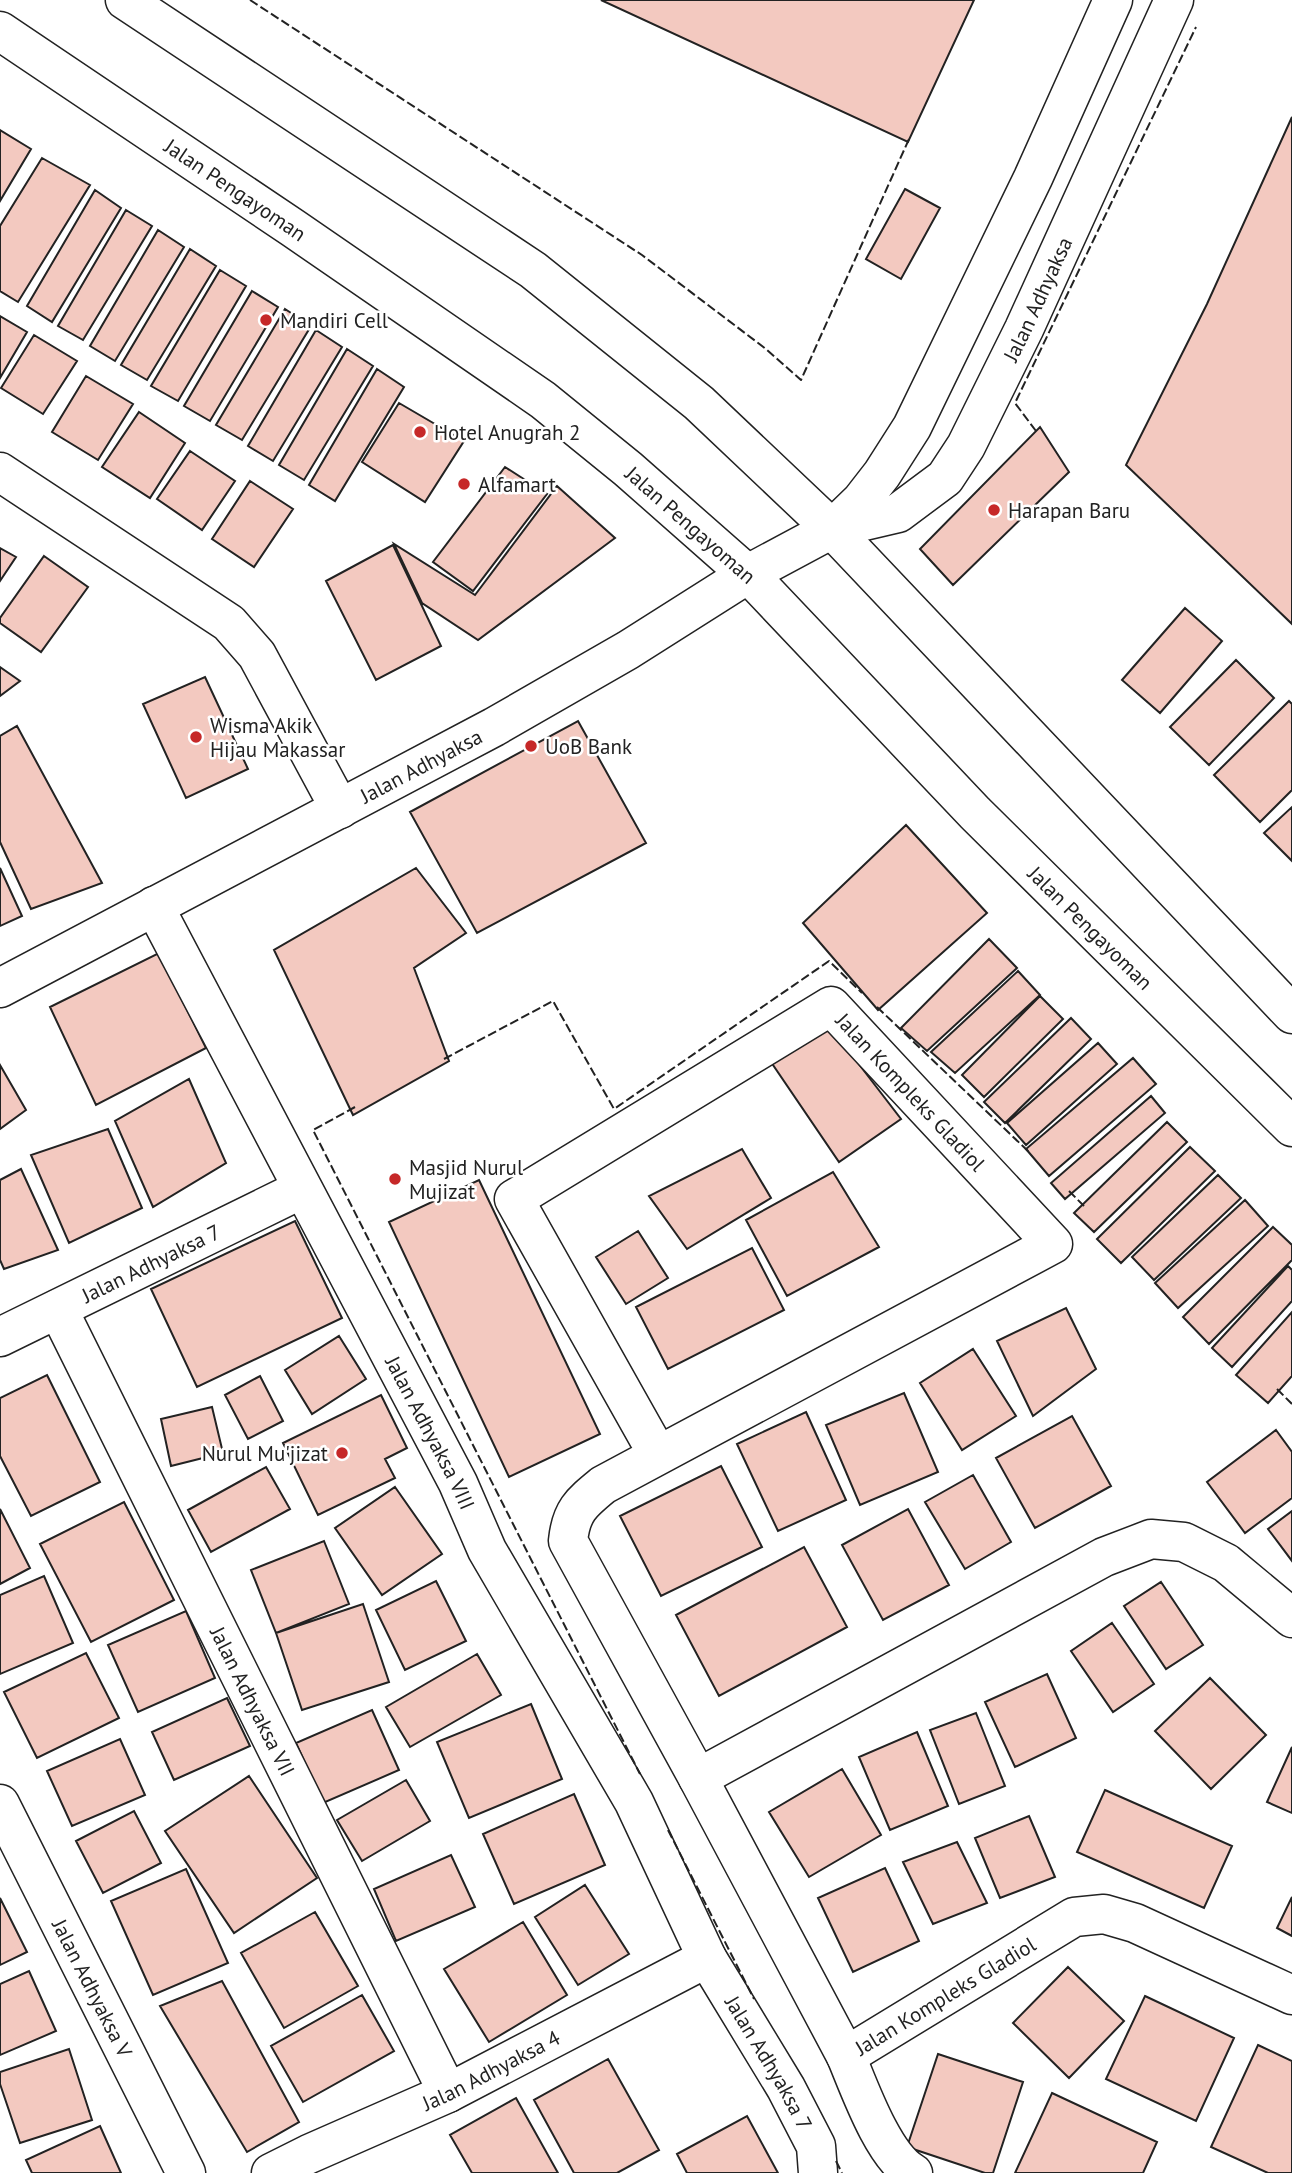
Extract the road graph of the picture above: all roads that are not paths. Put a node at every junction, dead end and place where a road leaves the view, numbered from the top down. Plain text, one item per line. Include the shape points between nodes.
1 (125, 0) edge
2 (1113, 0) edge
3 (1174, 0) edge
4 (0, 31) edge
5 (0, 472) edge
6 (832, 528) junction
7 (748, 574) junction
8 (340, 809) junction
9 (154, 906) junction
10 (0, 988) edge
11 (1292, 1014) edge
12 (1292, 1127) edge
13 (302, 1189) junction
14 (58, 1309) junction
15 (0, 1337) edge
16 (658, 1455) junction
17 (1292, 1618) edge
18 (698, 1778) junction
19 (0, 1804) edge
20 (707, 1958) junction
21 (1292, 1995) edge
22 (846, 2056) junction
23 (448, 2093) junction
24 (186, 2173) edge
25 (271, 2173) edge
26 (818, 2173) edge
27 (913, 2173) edge

1 - 6 street via 533,270 699,403
2 - 6 street, Jalan Adhyaksa via 912,427 861,501
3 - 6 street, Jalan Adhyaksa via 966,446 945,478 898,513
4 - 7 street, Jalan Pengayoman via 543,400
5 - 8 street via 229,623 257,654
6 - 7 street, Jalan Adhyaksa
6 - 11 street
7 - 8 street, Jalan Adhyaksa via 617,657
7 - 12 street, Jalan Pengayoman via 975,813
8 - 9 street, Jalan Adhyaksa
9 - 10 street, Jalan Adhyaksa
9 - 13 street, Jalan Adhyaksa VIII
13 - 14 street, Jalan Adhyaksa 7
13 - 20 street, Jalan Adhyaksa VIII via 458,1483 487,1550 634,1802
14 - 15 street, Jalan Adhyaksa 7
14 - 23 street, Jalan Adhyaksa VII
16 - 16 street, Jalan Kompleks Gladiol via 1053,1244 831,1006 514,1199
16 - 18 street, Jalan Kompleks Gladiol via 583,1501 570,1521 568,1541
17 - 18 street via 1226,1563 1184,1542 1151,1539 1104,1556
18 - 22 street, Jalan Kompleks Gladiol
19 - 24 street, Jalan Adhyaksa V
20 - 23 street, Jalan Adhyaksa 4
20 - 26 street, Jalan Adhyaksa 7 via 816,2146
21 - 22 street, Jalan Kompleks Gladiol via 1135,1923 1104,1914 1074,1917
22 - 27 street via 882,2135
23 - 25 street, Jalan Adhyaksa 4

